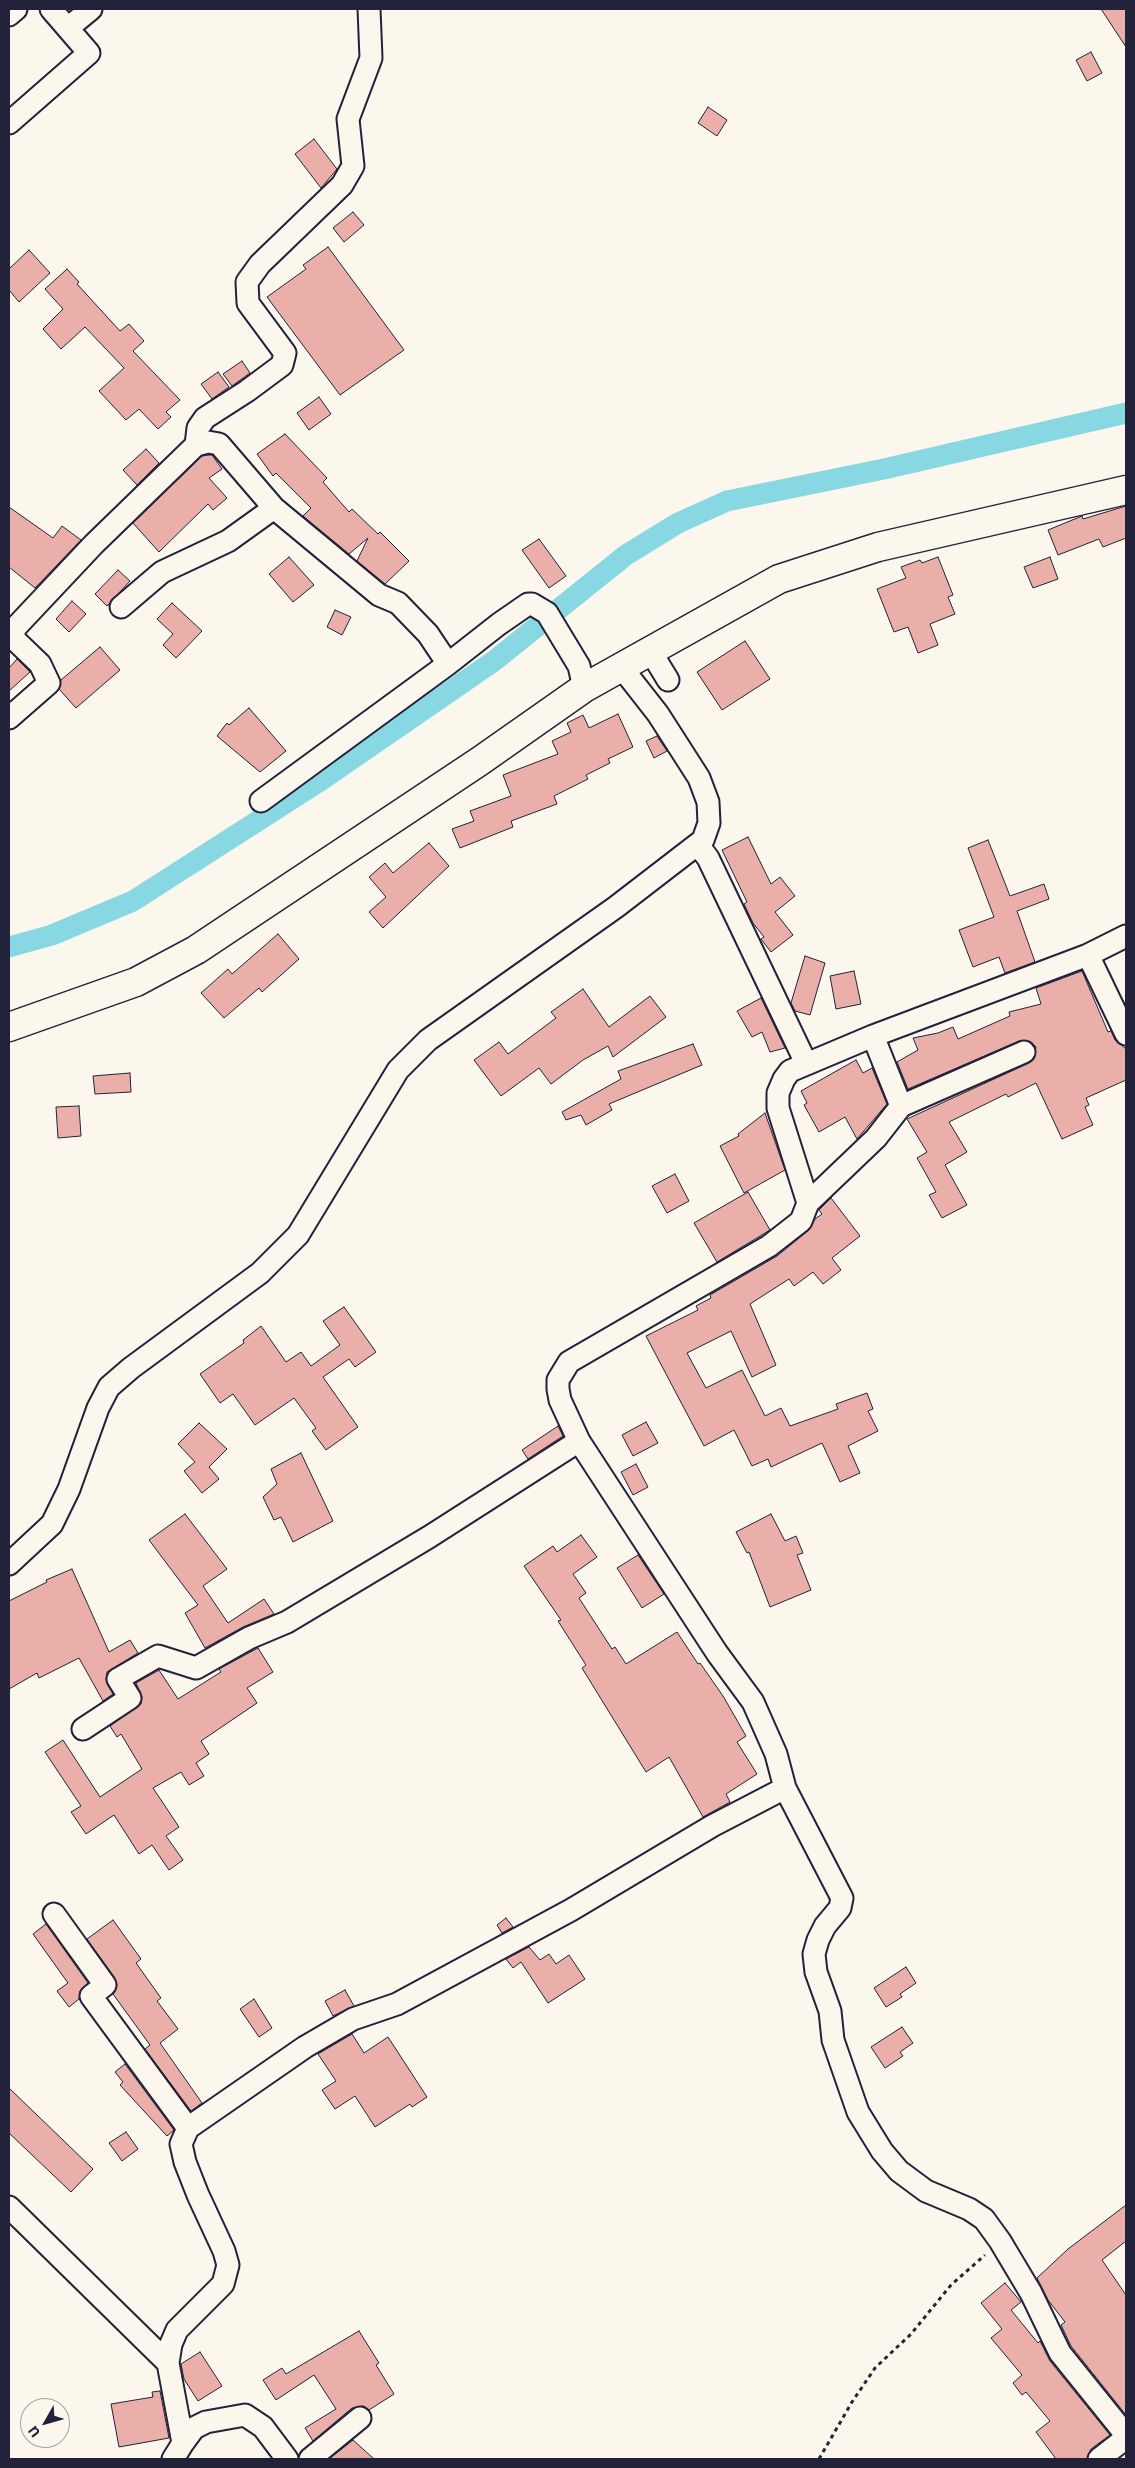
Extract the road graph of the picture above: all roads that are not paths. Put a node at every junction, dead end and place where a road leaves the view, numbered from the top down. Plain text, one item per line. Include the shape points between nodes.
1 (16, 9) edge
2 (51, 9) edge
3 (91, 9) edge
4 (369, 9) edge
5 (9, 15) edge
6 (68, 28) junction
7 (9, 123) edge
8 (196, 444) junction
9 (1126, 490) edge
10 (274, 508) junction
11 (121, 607) dead end
12 (651, 652) junction
13 (448, 664) junction
14 (622, 668) junction
15 (581, 677) junction
16 (668, 680) dead end
17 (9, 718) edge
18 (261, 800) dead end
19 (698, 846) junction
20 (1126, 936) edge
21 (1088, 955) junction
22 (9, 1027) edge
23 (1126, 1034) edge
24 (873, 1036) junction
25 (1024, 1052) dead end
26 (806, 1063) junction
27 (901, 1106) junction
28 (808, 1203) junction
29 (579, 1441) junction
30 (9, 1564) edge
31 (83, 1729) dead end
32 (785, 1788) junction
33 (54, 1914) dead end
34 (188, 2128) junction
35 (9, 2207) edge
36 (172, 2346) junction
37 (360, 2418) dead end
38 (1126, 2436) edge
39 (178, 2451) edge
40 (287, 2459) edge
41 (310, 2459) edge
42 (1099, 2459) edge

1 - 5 street
2 - 6 street
3 - 6 street
4 - 8 street via 371,58 348,119 352,166 342,185 260,264 247,282 248,302 285,353 282,364 205,418 198,428
6 - 7 street via 89,53
8 - 10 street via 219,444
8 - 17 street via 94,544 14,630 14,639 40,664 49,683
9 - 12 street via 887,544 822,563 779,579
10 - 11 street via 228,541 162,572
10 - 13 street via 378,595 398,603 428,634
12 - 14 street
12 - 16 street
13 - 15 street via 528,604 548,613
13 - 18 street
14 - 15 street
14 - 19 street via 658,714 699,778 708,802 709,823
15 - 22 street via 480,761 196,950 136,982
19 - 26 street via 708,858
19 - 30 street via 616,908 428,1040 398,1070 298,1235 260,1273 130,1368 109,1388 52,1524
20 - 21 street
21 - 23 street
21 - 24 street
24 - 26 street
24 - 27 street
25 - 27 street
26 - 28 street via 790,1071 784,1079 778,1093 778,1108
27 - 28 street via 876,1138
28 - 29 street via 796,1227 769,1246 569,1362 558,1380 558,1389
29 - 31 street via 429,1538 287,1622 249,1638 196,1668 158,1656 118,1679 130,1698
29 - 32 street via 717,1653 753,1702 776,1754
32 - 34 street via 419,1992 353,2019 306,2047
32 - 38 street via 842,1898 840,1908 818,1940 815,1963 830,2011 833,2040 858,2112 882,2151 899,2171 926,2191 984,2219 1031,2293 1060,2353
33 - 34 street via 105,1985 91,1996
34 - 36 street via 181,2144 185,2162 228,2265 223,2284
35 - 36 street
36 - 39 street
37 - 41 street
38 - 42 street
39 - 40 street via 194,2428 206,2422 245,2416 263,2427

